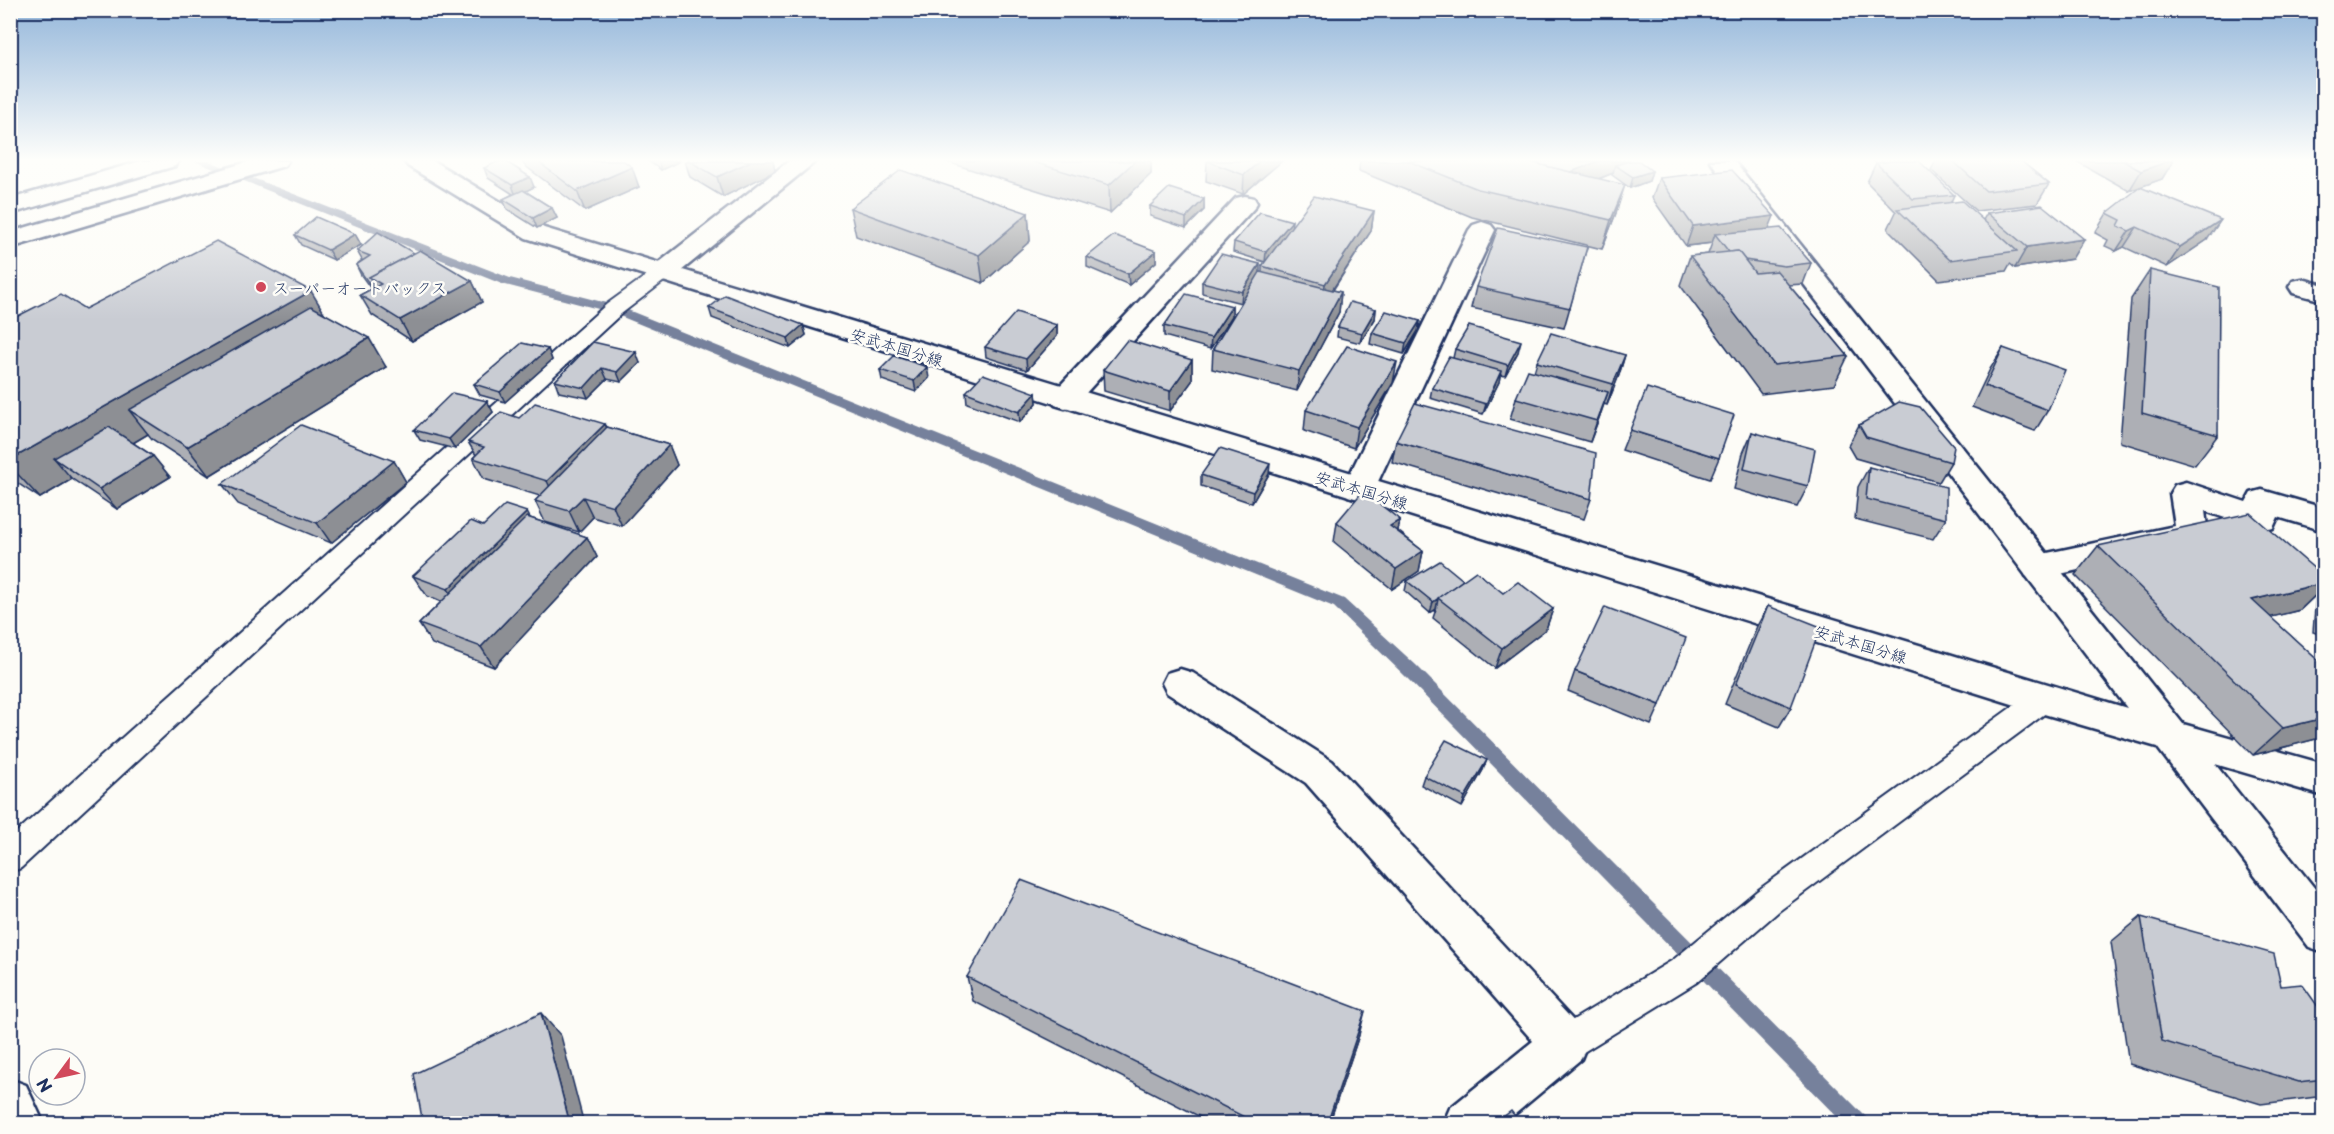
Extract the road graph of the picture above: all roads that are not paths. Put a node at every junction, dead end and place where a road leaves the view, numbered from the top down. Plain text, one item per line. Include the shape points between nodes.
1 (98, 214) edge
2 (503, 214) edge
3 (737, 214) edge
4 (1235, 214) edge
5 (1763, 214) edge
6 (1482, 230) dead end
7 (10, 240) edge
8 (662, 274) junction
9 (1065, 398) junction
10 (1359, 488) junction
11 (2324, 520) edge
12 (2038, 567) junction
13 (1180, 683) dead end
14 (2044, 699) junction
15 (2171, 737) junction
16 (2324, 780) edge
17 (10, 858) edge
18 (2324, 933) edge
19 (1565, 1044) junction
20 (10, 1101) edge
21 (21, 1124) edge
22 (1466, 1124) edge

1 - 7 main road
2 - 8 main road, 安武本国分線 via 535,233
3 - 8 main road
4 - 9 main road
5 - 12 main road
6 - 10 main road
8 - 9 main road, 安武本国分線
8 - 17 lane via 614,309
9 - 10 main road, 安武本国分線
10 - 14 main road, 安武本国分線
11 - 12 main road via 2262,501 2262,520 2186,493 2192,534
12 - 15 main road
13 - 19 main road via 1319,772
14 - 15 main road, 安武本国分線
14 - 19 lane via 1768,901 1685,971
15 - 16 main road, 安武本国分線
15 - 18 main road
19 - 22 main road
20 - 21 main road

